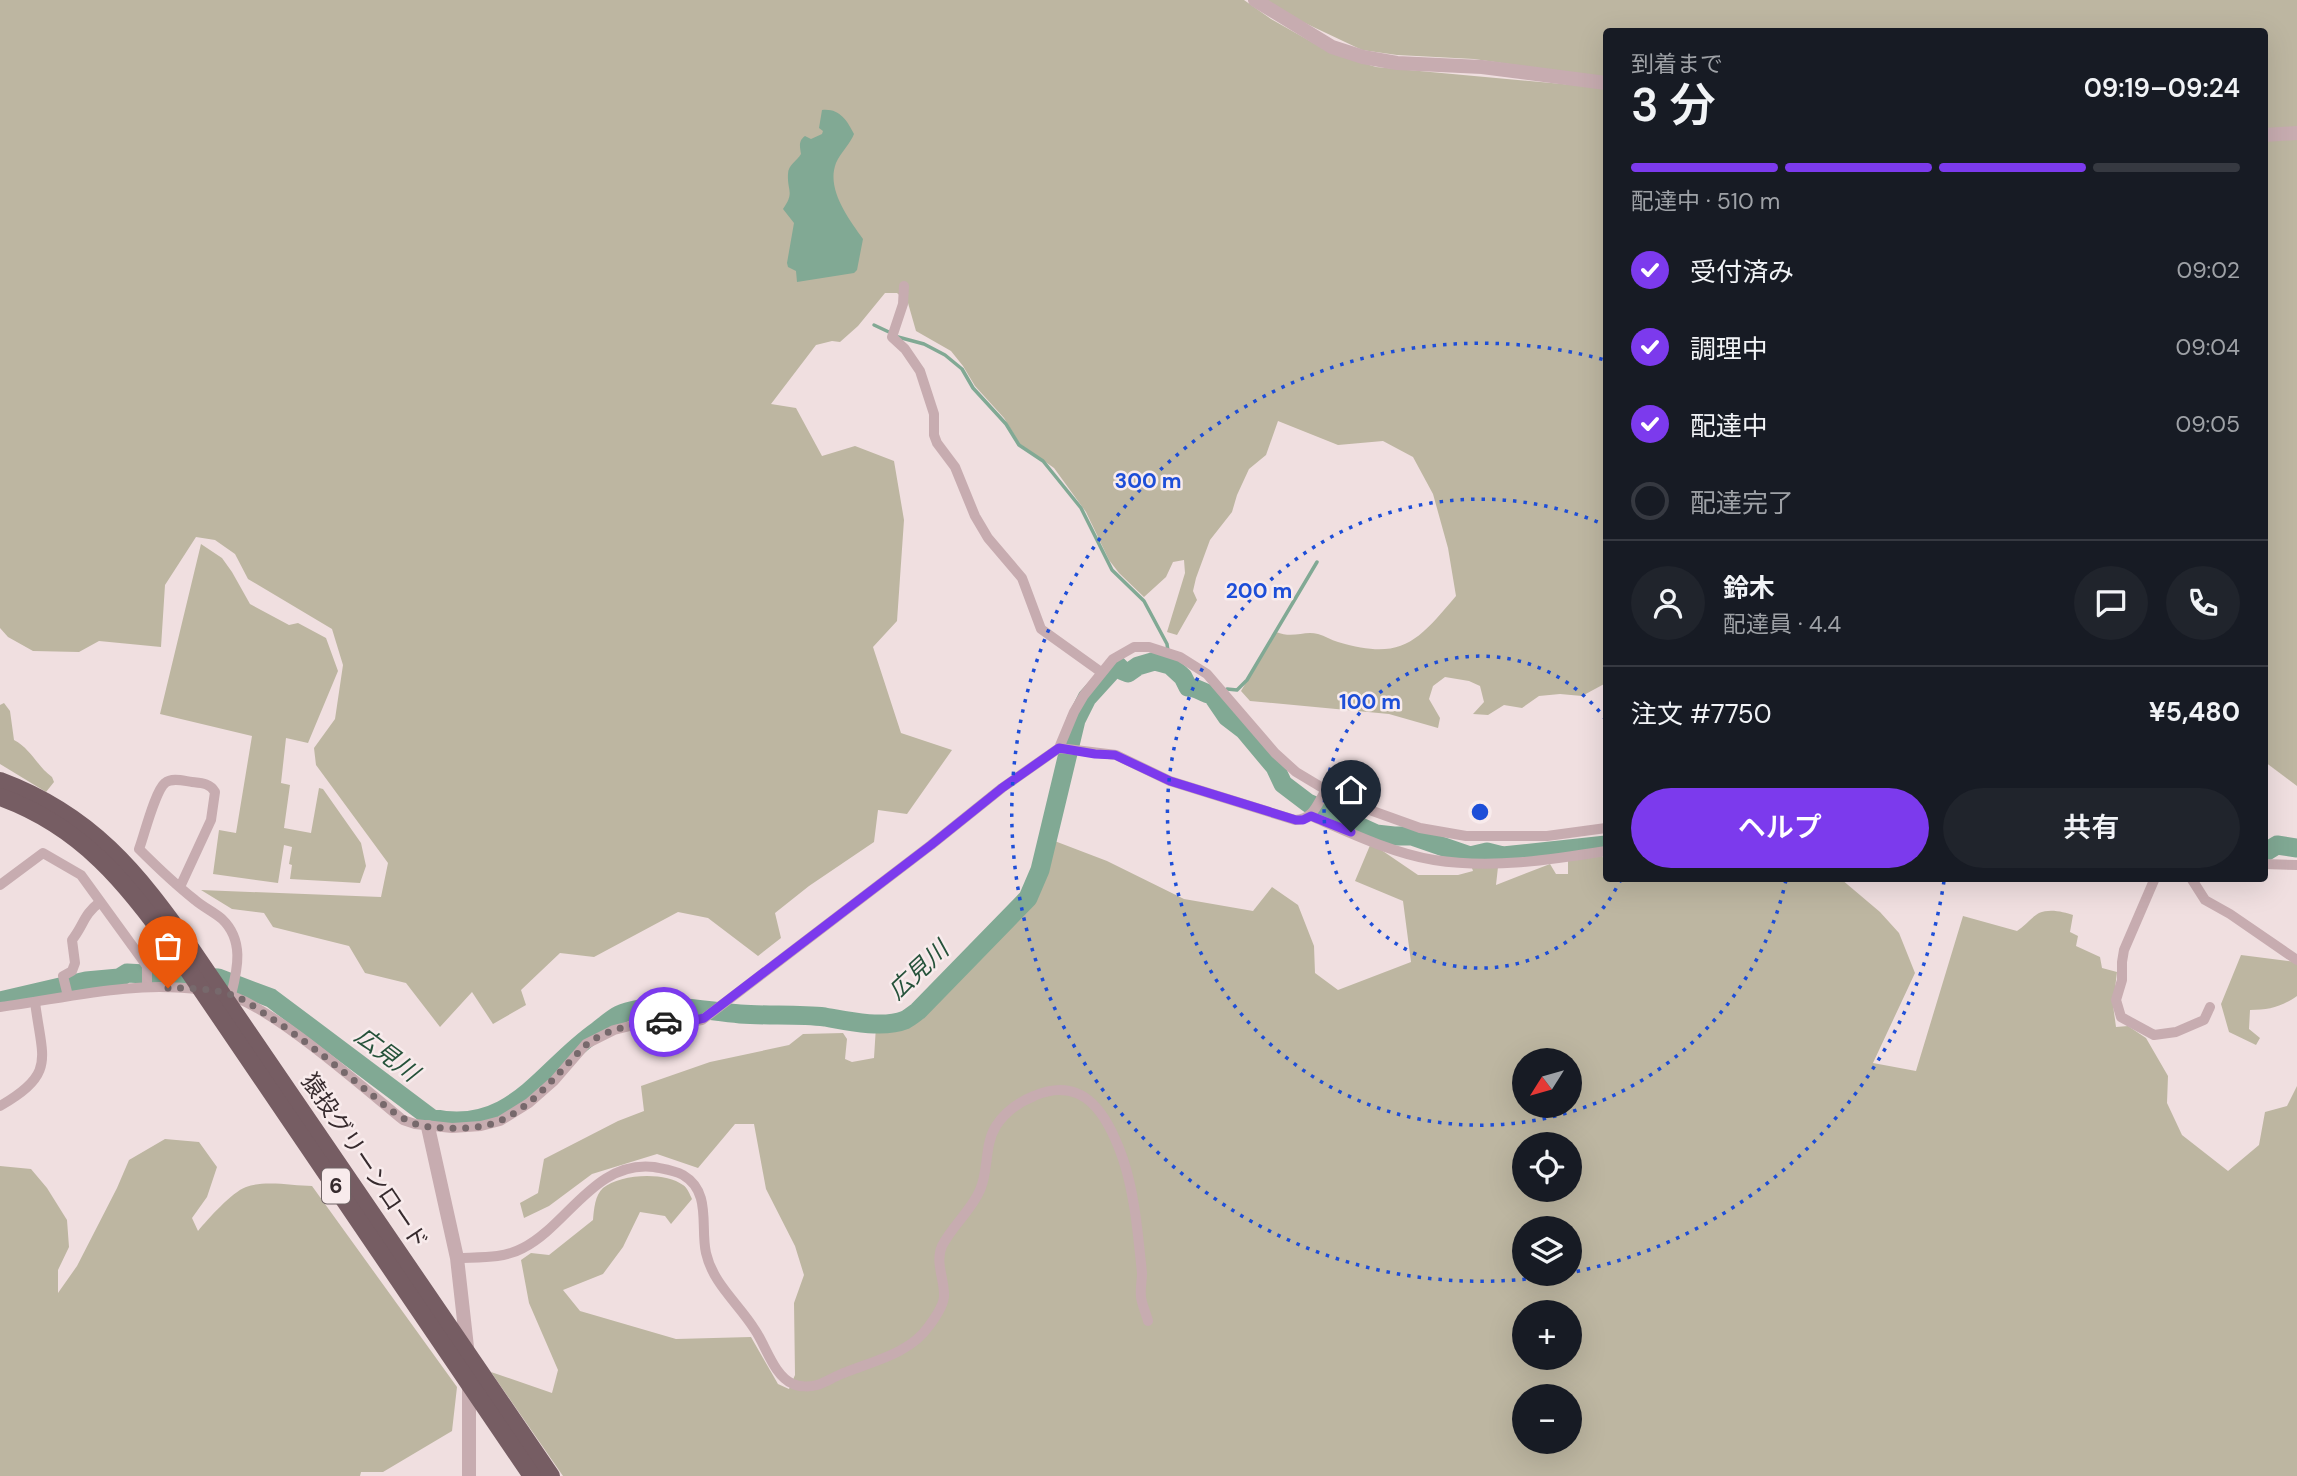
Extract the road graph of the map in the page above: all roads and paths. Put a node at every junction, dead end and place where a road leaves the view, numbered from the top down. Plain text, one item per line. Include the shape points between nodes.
1 (1255, 0) edge
2 (1603, 83) edge
3 (2297, 134) edge
4 (2268, 135) edge
5 (904, 286) dead end
6 (1101, 672) junction
7 (1062, 748) junction
8 (0, 781) edge
9 (1324, 792) junction
10 (0, 797) edge
11 (1312, 814) junction
12 (1603, 828) edge
13 (1603, 851) edge
14 (2268, 864) edge
15 (2297, 866) edge
16 (2153, 882) edge
17 (2194, 882) edge
18 (0, 885) edge
19 (180, 887) junction
20 (100, 902) junction
21 (183, 951) junction
22 (2297, 960) edge
23 (147, 987) junction
24 (68, 995) junction
25 (228, 1001) junction
26 (36, 1002) junction
27 (0, 1007) edge
28 (2210, 1007) dead end
29 (0, 1106) edge
30 (428, 1127) junction
31 (457, 1258) junction
32 (1148, 1321) dead end
33 (469, 1476) edge
34 (532, 1476) edge
35 (551, 1476) edge

1 - 2 street via 1332,47 1363,57 1482,66
3 - 4 street
5 - 6 street via 893,333 920,371 934,414 937,443 955,467 988,538 1022,578 1041,629
6 - 7 street via 1074,712
6 - 9 street via 1134,647 1180,657 1208,674 1275,753
7 - 11 street via 1115,755 1170,781 1267,813 1296,820
7 - 30 street via 1002,788 702,1020 650,1021 614,1030 586,1044 554,1081 500,1121
8 - 21 main road, 猿投グリーンロード / 6 via 53,806 112,849 137,876
9 - 11 street
9 - 12 street via 1420,828 1454,835 1535,837
10 - 21 main road, 猿投グリーンロード / 6 via 76,838 129,888
11 - 13 street via 1399,851 1432,859 1528,863
14 - 15 street
16 - 28 street via 2124,950 2118,1011 2154,1035 2164,1035 2204,1020
17 - 22 street via 2205,900
18 - 20 street via 43,853 81,875
19 - 19 street via 139,849 162,787 174,779 205,783 215,792 211,820
19 - 25 street via 222,919 234,936 238,967
20 - 23 street via 148,969
20 - 24 street via 86,915 72,940 75,963 63,976
21 - 25 main road, 猿投グリーンロード / 6
23 - 24 street
23 - 25 street via 183,988
24 - 26 street
25 - 30 street via 288,1029 403,1119
25 - 34 main road, 猿投グリーンロード / 6 via 452,1358
25 - 35 main road, 猿投グリーンロード / 6
26 - 27 street
26 - 29 street via 43,1065 29,1088
30 - 31 street
31 - 32 street via 502,1256 525,1247 594,1185 619,1172 668,1169 694,1186 705,1213 705,1252 713,1273 754,1328 780,1374 793,1384 817,1385 897,1352 926,1330 945,1296 941,1247 980,1191 995,1128 1012,1107 1048,1090 1063,1089 1088,1098 1122,1157 1138,1232 1141,1297
31 - 33 street via 467,1340

